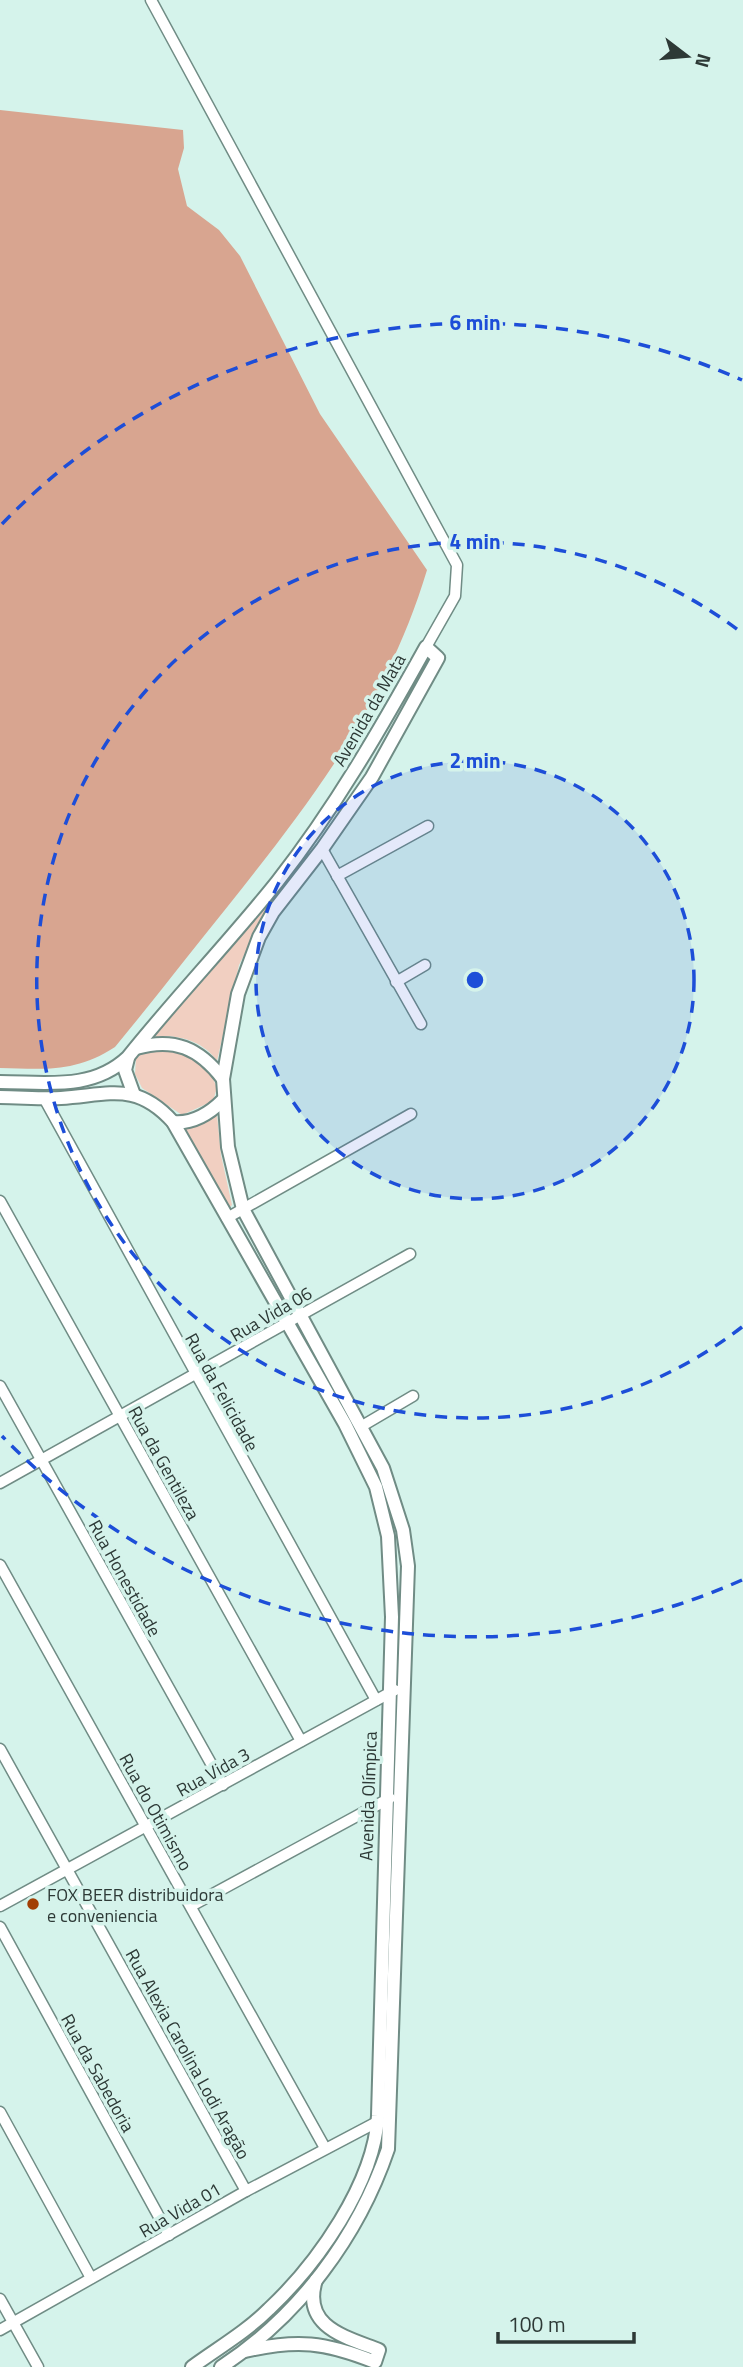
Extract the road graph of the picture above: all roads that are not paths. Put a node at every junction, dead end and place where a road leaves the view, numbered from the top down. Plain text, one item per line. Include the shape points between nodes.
1 (151, 0) edge
2 (426, 647) junction
3 (428, 826) dead end
4 (322, 849) junction
5 (337, 876) junction
6 (425, 965) dead end
7 (396, 982) junction
8 (421, 1024) dead end
9 (131, 1053) junction
10 (223, 1079) junction
11 (0, 1082) edge
12 (134, 1095) junction
13 (0, 1097) edge
14 (44, 1098) junction
15 (223, 1100) junction
16 (411, 1114) dead end
17 (173, 1122) junction
18 (236, 1186) joint
19 (0, 1201) edge
20 (243, 1209) junction
21 (226, 1218) junction
22 (410, 1254) dead end
23 (299, 1316) junction
24 (286, 1324) junction
25 (195, 1375) junction
26 (0, 1386) edge
27 (413, 1396) dead end
28 (120, 1417) junction
29 (362, 1426) junction
30 (41, 1460) junction
31 (0, 1483) edge
32 (0, 1565) edge
33 (404, 1684) junction
34 (388, 1693) junction
35 (376, 1700) junction
36 (301, 1741) junction
37 (0, 1749) edge
38 (223, 1785) junction
39 (401, 1794) junction
40 (384, 1800) junction
41 (146, 1828) junction
42 (68, 1870) junction
43 (0, 1906) edge
44 (191, 1906) junction
45 (0, 1927) edge
46 (0, 2112) edge
47 (377, 2122) junction
48 (325, 2148) junction
49 (246, 2191) junction
50 (169, 2235) junction
51 (91, 2278) junction
52 (316, 2279) junction
53 (0, 2299) edge
54 (13, 2323) junction
55 (0, 2330) edge
56 (245, 2351) junction
57 (38, 2367) edge
58 (192, 2367) edge
59 (221, 2367) edge

1 - 2 street via 457,565 455,596
2 - 4 street, Avenida da Mata via 438,658 372,777
2 - 9 street, Avenida da Mata via 355,771 306,842
3 - 5 street
4 - 5 street
4 - 10 street, Avenida da Mata via 258,937 237,994
5 - 7 street
6 - 7 street
7 - 8 street
9 - 10 street via 163,1043 183,1045 203,1056
9 - 11 street, Avenida da Mata via 105,1075 88,1081
9 - 12 street via 125,1070
10 - 15 street, Avenida da Mata
12 - 14 street via 114,1092
12 - 17 street via 151,1102
13 - 14 street
14 - 25 street, Rua da Felicidade
15 - 17 street via 201,1117
15 - 18 street, Avenida da Mata
16 - 20 street
17 - 21 street, Avenida Olímpica
18 - 20 street, Avenida Olímpica
19 - 28 street, Rua da Gentileza
20 - 21 street
20 - 23 street, Avenida Olímpica
21 - 24 street, Avenida Olímpica
22 - 23 street, Rua Vida 06
23 - 24 street, Rua Vida 06
23 - 29 street, Avenida Olímpica
24 - 25 street, Rua Vida 06
24 - 34 street, Avenida Olímpica via 345,1424 384,1513 392,1580
25 - 28 street, Rua Vida 06
25 - 35 street, Rua da Felicidade
26 - 30 street, Rua Honestidade
27 - 29 street
28 - 30 street, Rua Vida 06
28 - 36 street, Rua da Gentileza
29 - 33 street, Avenida Olímpica via 389,1480 403,1530 408,1566
30 - 31 street, Rua Vida 06
30 - 38 street, Rua Honestidade
32 - 41 street, Rua do Otimismo
33 - 34 street, Rua Vida 3
33 - 39 street, Avenida Olímpica
34 - 35 street, Rua Vida 3
34 - 40 street, Avenida Olímpica
35 - 36 street, Rua Vida 3
36 - 38 street, Rua Vida 3
37 - 42 street, Rua Alexia Carolina Lodi Aragão
38 - 41 street, Rua Vida 3
39 - 40 street
39 - 52 street, Avenida Olímpica via 388,2149 366,2207
40 - 44 street
40 - 47 street, Avenida Olímpica
41 - 42 street, Rua Vida 3
41 - 44 street, Rua do Otimismo
42 - 43 street, Rua Vida 3
42 - 49 street, Rua Alexia Carolina Lodi Aragão
44 - 48 street, Rua do Otimismo
45 - 50 street, Rua da Sabedoria
46 - 51 street
47 - 48 street, Rua Vida 01
47 - 58 street, Avenida Olímpica via 368,2164 324,2245 269,2309
48 - 49 street, Rua Vida 01
49 - 50 street, Rua Vida 01
50 - 51 street, Rua Vida 01
51 - 54 street, Rua Vida 01
52 - 56 street, Avenida Olímpica
52 - 56 street, Avenida Olímpica via 316,2310 328,2329 377,2356 308,2342
53 - 54 street
54 - 55 street, Rua Vida 01
54 - 57 street
56 - 59 street, Avenida Olímpica

